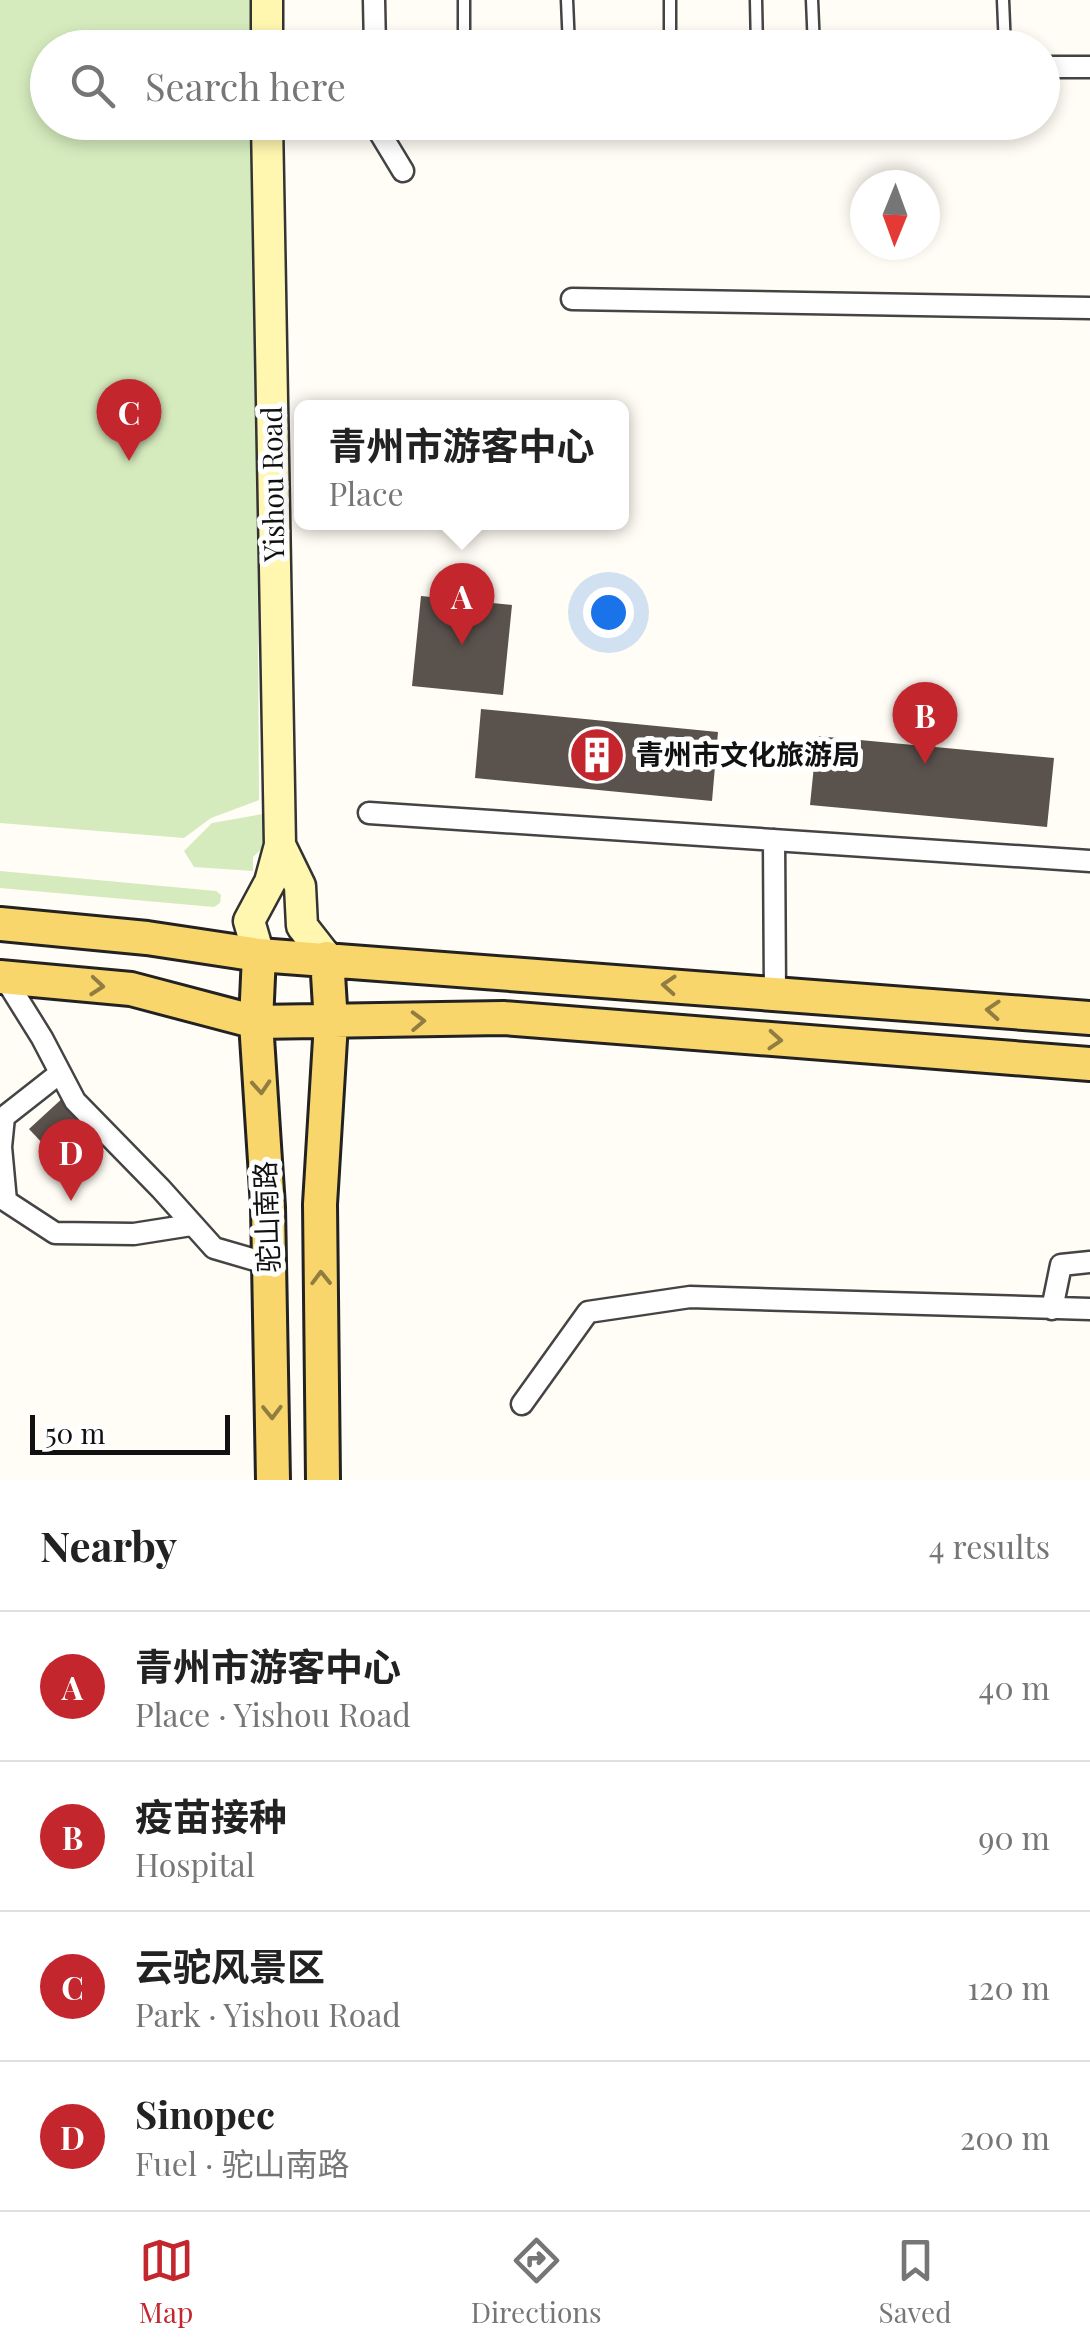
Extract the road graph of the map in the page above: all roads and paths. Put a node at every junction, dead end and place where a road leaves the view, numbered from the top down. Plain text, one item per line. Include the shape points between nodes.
1 (267, 0) edge
2 (374, 0) edge
3 (464, 0) edge
4 (567, 0) edge
5 (670, 0) edge
6 (756, 0) edge
7 (812, 0) edge
8 (1004, 0) edge
9 (267, 30) edge
10 (375, 30) edge
11 (464, 30) edge
12 (568, 30) edge
13 (670, 30) edge
14 (757, 30) edge
15 (813, 30) edge
16 (1004, 30) edge
17 (1060, 66) edge
18 (1090, 66) edge
19 (267, 140) edge
20 (384, 140) edge
21 (403, 171) dead end
22 (572, 298) dead end
23 (1090, 308) edge
24 (369, 814) dead end
25 (774, 840) junction
26 (280, 845) junction
27 (1090, 861) edge
28 (0, 924) edge
29 (259, 955) junction
30 (327, 958) junction
31 (2, 977) edge
32 (775, 993) junction
33 (1090, 1018) edge
34 (256, 1022) junction
35 (331, 1023) junction
36 (1090, 1064) edge
37 (60, 1074) junction
38 (191, 1225) junction
39 (1090, 1262) edge
40 (269, 1264) junction
41 (1052, 1309) junction
42 (1090, 1309) edge
43 (522, 1404) dead end
44 (273, 1480) edge
45 (323, 1480) edge

1 - 9 street
2 - 10 street
3 - 11 lane
4 - 12 lane
5 - 13 lane
6 - 14 lane
7 - 15 lane
8 - 16 lane
17 - 18 street
19 - 26 street, Yishou Road
20 - 21 street
22 - 23 street
24 - 25 street
25 - 27 street
25 - 32 street
26 - 29 street via 249,922
26 - 30 street via 300,886 302,926
28 - 29 main road
29 - 30 main road
29 - 34 main road, 驼山南路
32 -> 30 main road
30 - 35 main road, 驼山南路
31 -> 34 main road via 131,989
31 - 37 street
33 -> 32 main road
34 - 35 main road
34 -> 40 main road, 驼山南路
35 -> 36 main road via 503,1018
45 -> 35 main road, 驼山南路 via 320,1204
37 - 38 street via 75,1101
37 - 38 street via 4,1117 6,1201 56,1232 134,1234
38 - 40 street via 214,1248
39 - 41 street via 1061,1265
40 -> 44 main road, 驼山南路
41 - 42 street
41 - 43 street via 690,1297 588,1312

